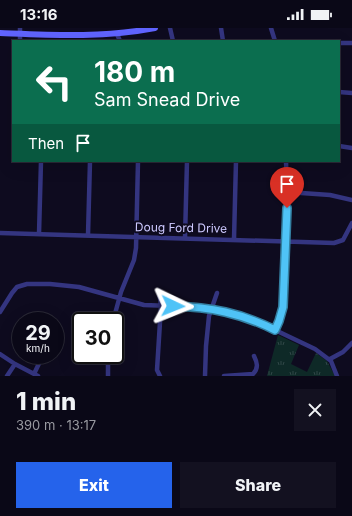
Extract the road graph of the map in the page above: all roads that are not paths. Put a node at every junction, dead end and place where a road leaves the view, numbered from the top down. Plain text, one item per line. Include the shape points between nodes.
1 (155, 28) edge
2 (170, 28) edge
3 (221, 28) edge
4 (272, 28) edge
5 (20, 31) edge
6 (116, 31) edge
7 (0, 33) edge
8 (70, 39) edge
9 (173, 40) edge
10 (223, 40) edge
11 (275, 40) edge
12 (340, 43) edge
13 (352, 43) edge
14 (340, 92) edge
15 (352, 93) edge
16 (340, 146) edge
17 (352, 148) edge
18 (41, 162) edge
19 (90, 162) edge
20 (138, 162) edge
21 (187, 162) edge
22 (236, 162) edge
23 (286, 162) edge
24 (287, 192) junction
25 (352, 200) edge
26 (352, 223) edge
27 (0, 233) edge
28 (39, 234) junction
29 (88, 235) junction
30 (136, 237) junction
31 (185, 238) junction
32 (234, 239) junction
33 (286, 240) junction
34 (159, 291) dead end
35 (216, 293) dead end
36 (119, 299) junction
37 (161, 306) junction
38 (211, 309) junction
39 (0, 312) edge
40 (115, 312) edge
41 (275, 330) junction
42 (352, 343) edge
43 (0, 354) edge
44 (254, 356) dead end
45 (330, 359) junction
46 (12, 362) edge
47 (15, 364) joint
48 (40, 364) edge
49 (108, 364) edge
50 (36, 375) edge
51 (7, 376) edge
52 (108, 376) edge
53 (160, 376) edge
54 (205, 376) edge
55 (224, 376) edge
56 (337, 376) edge

1 - 6 main road
2 - 9 street
3 - 10 street
4 - 11 street
5 - 7 main road
5 - 8 main road
6 - 8 main road
12 - 13 street
14 - 15 street
16 - 17 street
18 - 28 street
19 - 29 street
20 - 30 street
21 - 31 street
22 - 32 street
23 - 24 street
24 - 25 street via 330,195
24 - 33 street
26 - 33 street, Doug Ford Drive via 346,237 339,242
27 - 28 street, Doug Ford Drive
28 - 29 street, Doug Ford Drive
29 - 30 street, Doug Ford Drive
30 - 31 street, Doug Ford Drive
30 - 36 street via 134,260
31 - 32 street, Doug Ford Drive
32 - 33 street, Doug Ford Drive
33 - 41 street via 283,307
34 - 37 street
35 - 38 street
36 - 37 street
36 - 39 street via 79,287 27,284 17,287 12,292
36 - 40 street
37 - 38 street
37 - 53 street via 157,370
38 - 41 street via 246,317
38 - 54 street
41 - 45 street
42 - 45 street
43 - 46 street
44 - 55 street via 257,366 253,374
45 - 56 street
47 - 50 street
47 - 51 street
48 - 50 street
49 - 52 street

